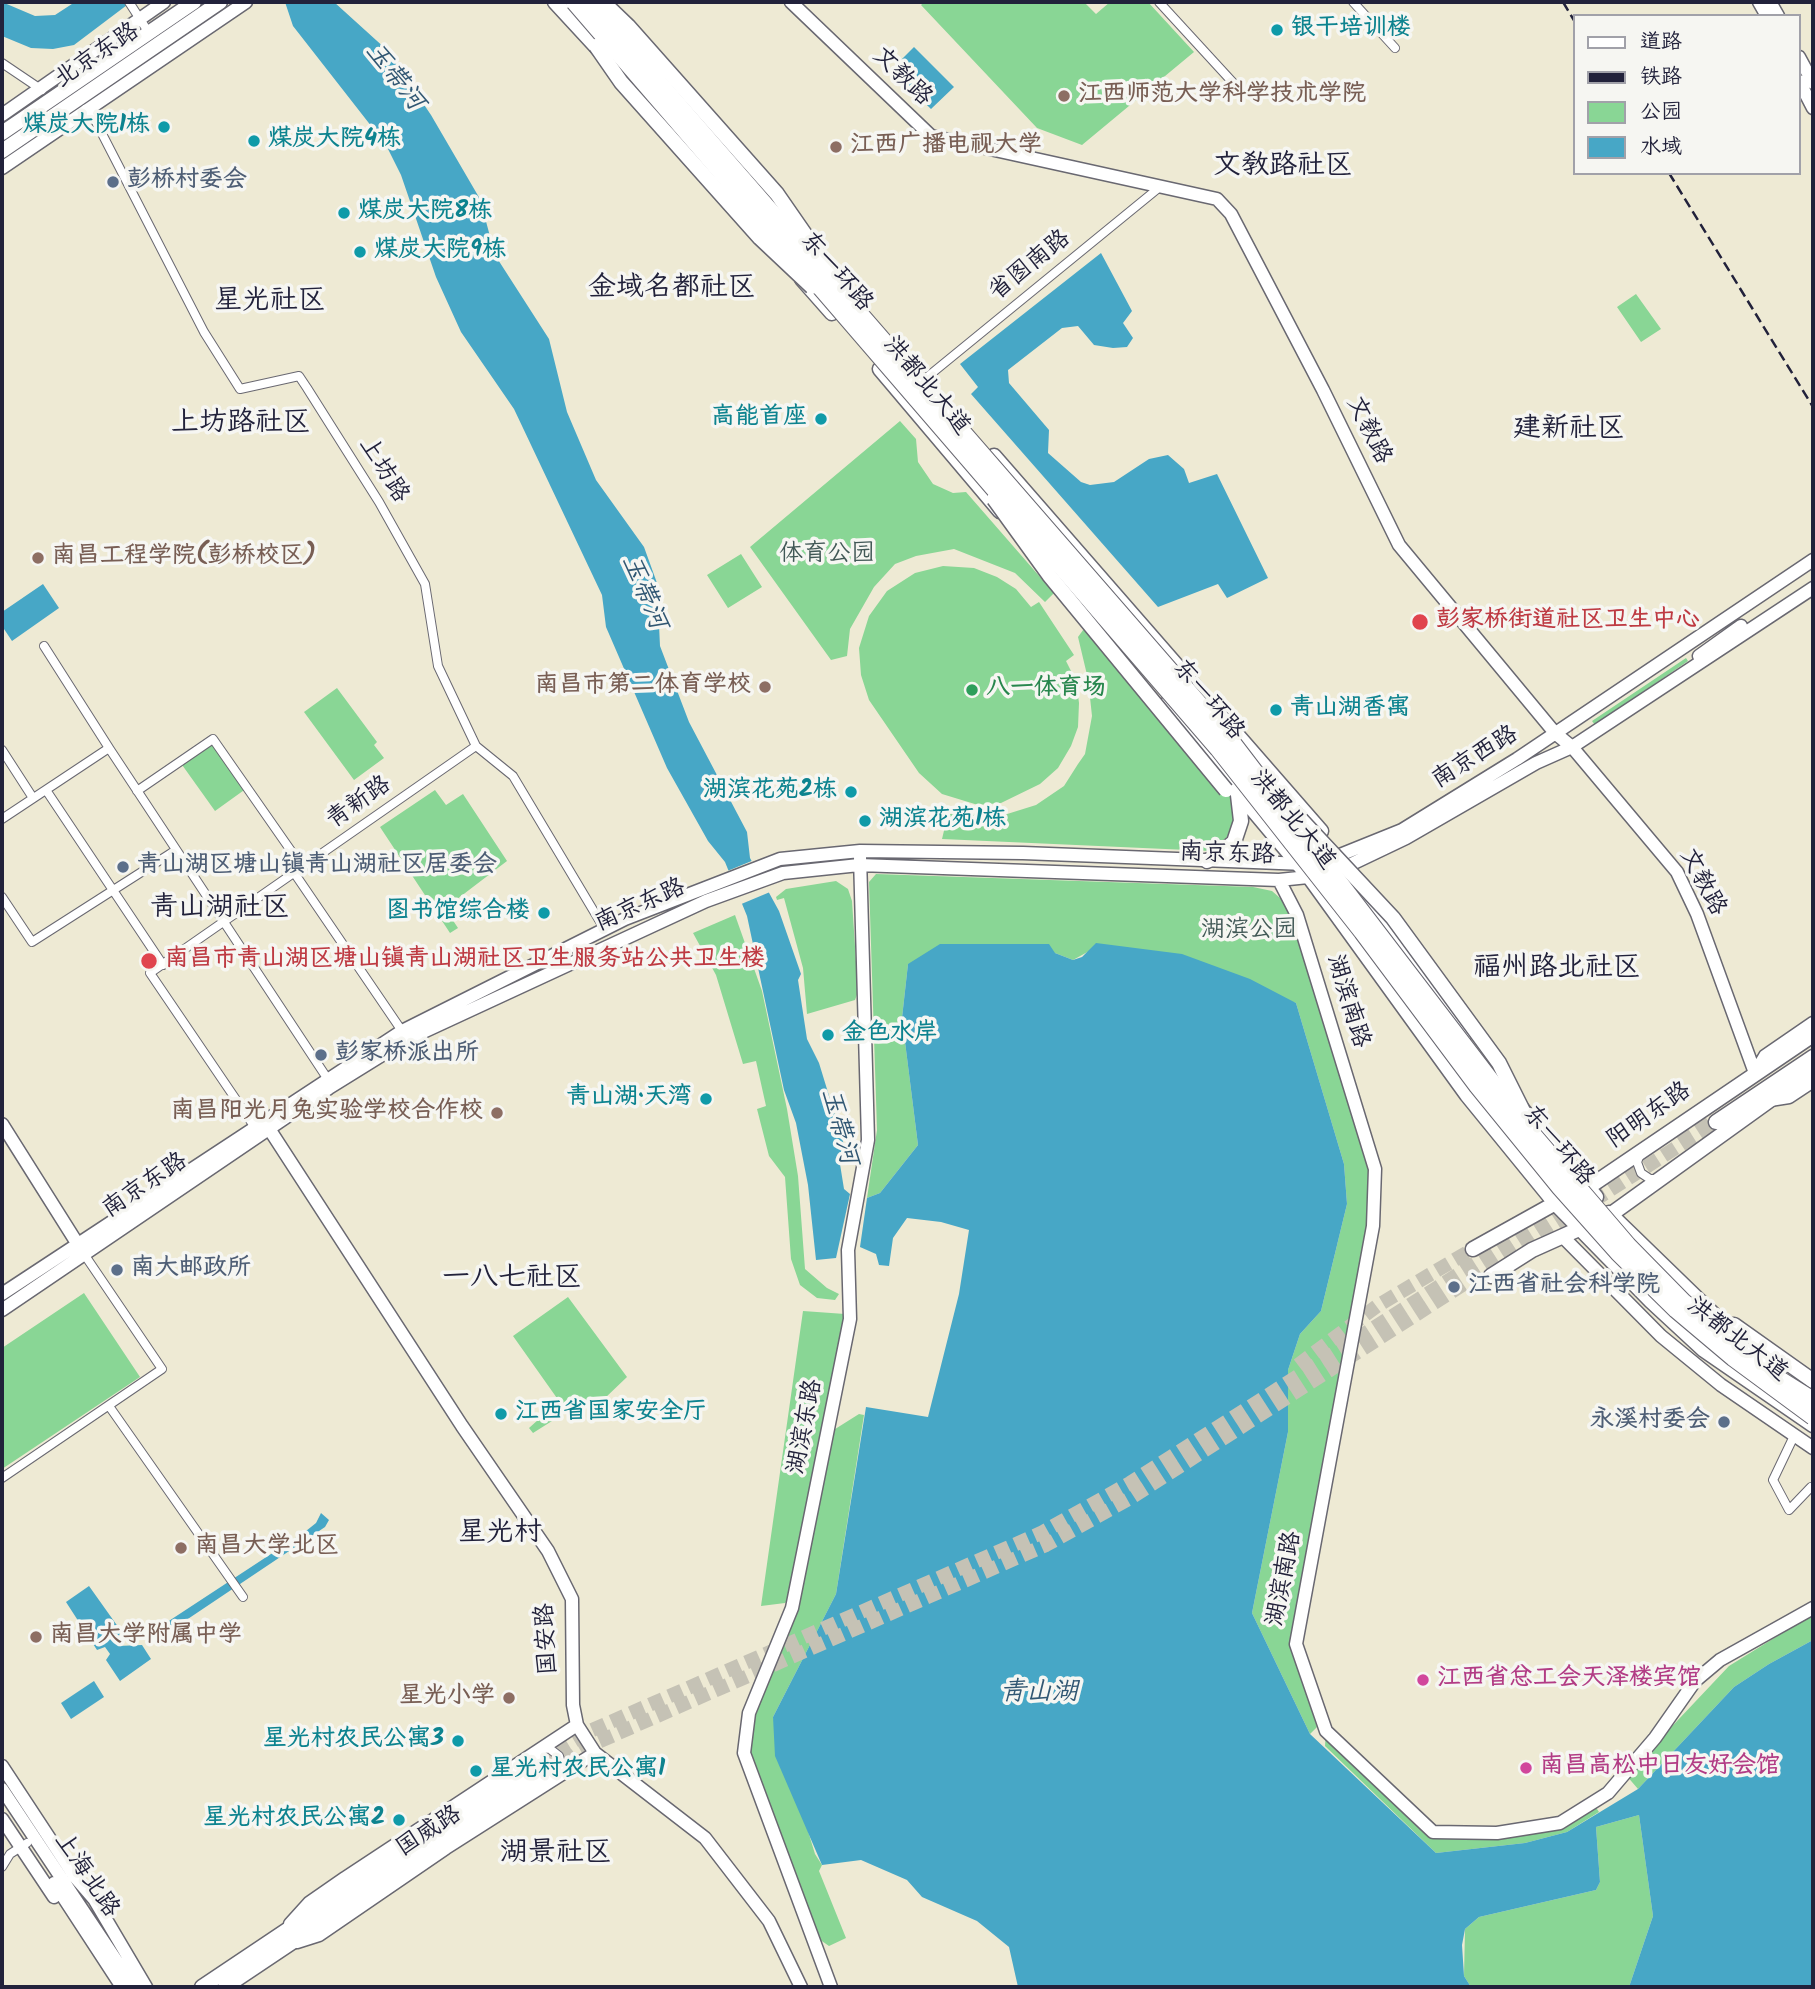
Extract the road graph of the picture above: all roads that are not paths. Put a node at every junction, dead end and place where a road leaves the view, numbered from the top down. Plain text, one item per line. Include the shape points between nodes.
1 (129, 2) edge
2 (164, 2) edge
3 (194, 2) edge
4 (220, 2) edge
5 (246, 2) edge
6 (555, 2) edge
7 (574, 2) edge
8 (589, 2) edge
9 (597, 2) edge
10 (603, 2) edge
11 (791, 2) edge
12 (1158, 2) edge
13 (1353, 2) edge
14 (139, 19) junction
15 (149, 33) junction
16 (596, 46) junction
17 (1395, 48) dead end
18 (1801, 61) edge
19 (2, 63) edge
20 (1813, 83) edge
21 (1801, 85) edge
22 (1237, 87) dead end
23 (40, 88) junction
24 (51, 100) junction
25 (81, 105) junction
26 (1813, 108) edge
27 (2, 115) edge
28 (2, 134) edge
29 (2, 151) edge
30 (2, 167) edge
31 (1161, 186) junction
32 (855, 307) junction
33 (836, 309) junction
34 (926, 378) junction
35 (948, 436) junction
36 (1813, 560) edge
37 (1813, 569) edge
38 (1813, 578) edge
39 (1813, 588) edge
40 (44, 646) dead end
41 (1663, 662) junction
42 (1675, 678) junction
43 (1555, 733) junction
44 (476, 746) junction
45 (1572, 747) junction
46 (109, 748) junction
47 (2, 750) edge
48 (1259, 775) junction
49 (46, 790) junction
50 (137, 791) junction
51 (1234, 793) junction
52 (33, 798) junction
53 (2, 819) edge
54 (176, 850) junction
55 (860, 851) junction
56 (1207, 861) junction
57 (1344, 863) junction
58 (859, 865) junction
59 (1299, 865) junction
60 (299, 871) junction
61 (1310, 878) junction
62 (1279, 880) junction
63 (113, 891) junction
64 (2, 897) edge
65 (224, 922) junction
66 (605, 930) junction
67 (163, 964) junction
68 (1813, 1023) edge
69 (402, 1031) junction
70 (1813, 1035) edge
71 (1813, 1044) edge
72 (1813, 1057) edge
73 (1813, 1069) edge
74 (1755, 1073) junction
75 (327, 1079) junction
76 (1813, 1081) edge
77 (1766, 1101) junction
78 (1523, 1111) junction
79 (2, 1124) edge
80 (262, 1128) junction
81 (1640, 1152) junction
82 (1662, 1178) junction
83 (1589, 1188) junction
84 (1555, 1203) junction
85 (1610, 1215) junction
86 (1580, 1228) junction
87 (1562, 1236) junction
88 (81, 1249) junction
89 (1473, 1249) tunnel mouth
90 (1605, 1256) junction
91 (1491, 1276) dead end
92 (2, 1294) edge
93 (1710, 1308) junction
94 (2, 1310) edge
95 (1813, 1381) edge
96 (1813, 1394) edge
97 (1813, 1400) edge
98 (109, 1406) junction
99 (1813, 1417) edge
100 (1813, 1425) edge
101 (1813, 1433) edge
102 (1794, 1436) junction
103 (1813, 1448) edge
104 (2, 1478) edge
105 (1811, 1487) dead end
106 (241, 1594) dead end
107 (1813, 1608) edge
108 (577, 1725) junction
109 (539, 1747) junction
110 (595, 1753) junction
111 (2, 1766) edge
112 (547, 1771) junction
113 (2, 1789) edge
114 (2, 1804) edge
115 (2, 1819) edge
116 (24, 1845) junction
117 (2, 1867) edge
118 (284, 1939) junction
119 (113, 1987) edge
120 (122, 1987) edge
121 (134, 1987) edge
122 (146, 1987) edge
123 (202, 1987) edge
124 (225, 1987) edge
125 (801, 1987) edge
126 (831, 1987) edge

1 - 14 street
2 - 14 street
3 - 15 main road, 北京东路
4 - 25 main road, 北京东路
5 - 25 street
6 - 16 main road, 洪都北大道
7 - 33 highway, 东一环路, bridge
8 - 32 highway, 东一环路, bridge
9 - 34 main road, 洪都北大道
10 - 32 main road, bridge via 777,194
11 - 31 street, 文教路 via 931,136
12 - 22 street
13 - 17 street
14 - 15 street
14 - 23 street
15 - 24 main road, 北京东路
16 - 33 main road, bridge via 621,82 760,238
16 - 51 main road, 洪都北大道 via 852,336
18 - 20 street
19 - 23 street
21 - 26 street
23 - 24 street
23 - 27 street
24 - 28 main road, 北京东路
25 - 29 main road, 北京东路
25 - 30 street
25 - 44 street, 上坊路 via 96,122 208,338 240,389 299,376 379,502 425,584 438,666
31 - 34 street, 省图南路
31 - 43 street, 文教路 via 1217,199 1231,214 1399,545
32 - 48 highway, 东一环路, bridge
33 - 35 highway, 东一环路, bridge
34 - 57 main road, 洪都北大道
35 - 51 main road, bridge via 1049,575
35 - 99 highway, 东一环路, bridge via 1218,749 1515,1135 1610,1244 1733,1359
36 - 41 street
37 - 41 street
38 - 42 street via 1711,646
39 - 42 street
40 - 46 street
41 - 43 street, 南京西路
42 - 45 street, 南京西路
43 - 45 street, 文教路
43 - 57 street, 南京西路
44 - 60 street, 青新路
44 - 66 street, 上坊路 via 513,776
45 - 57 street, 南京西路 via 1406,838
45 - 74 street, 文教路 via 1677,872
46 - 49 street
46 - 50 street
47 - 52 street
48 - 78 main road, bridge via 1393,919 1499,1063
48 - 97 highway, 东一环路, bridge via 1526,1126 1628,1245 1684,1302 1778,1378
49 - 52 street
49 - 63 street
50 - 54 street
50 - 60 street via 213,739
51 - 56 main road via 1241,821 1234,842
51 - 59 main road, 洪都北大道
52 - 53 street
54 - 63 street
54 - 65 street
55 - 56 street, 南京东路
55 - 58 street, 湖滨东路
55 - 66 street, 南京东路 via 799,855 758,867
56 - 59 street, 南京东路
57 - 59 street, 南京西路
57 - 61 street, 南京西路
57 - 78 main road, 洪都北大道
58 - 62 street, 南京东路
58 - 80 street, 南京东路 via 783,873 533,979 408,1039
58 - 126 street, 湖滨东路 via 868,1140 850,1241 850,1320 792,1608 749,1713 744,1753
59 - 61 main road, 洪都北大道
60 - 65 street, 青新路
60 - 69 street
61 - 62 street, 南京东路
61 - 84 main road, 洪都北大道 via 1467,1095
62 - 107 street, 湖滨南路 via 1297,915 1375,1169 1373,1226 1296,1644 1326,1731 1433,1832 1497,1833 1560,1823 1608,1793 1695,1681 1720,1660
63 - 64 street via 32,942
63 - 67 street
65 - 67 street, 青新路
65 - 75 street
66 - 69 street, 南京东路
67 - 80 street via 150,973
68 - 74 street via 1765,1056
69 - 75 street, 南京东路
70 - 74 main road, 阳明东路
71 - 72 main road, 阳明东路 via 1713,1118
73 - 77 main road
74 - 81 main road, 阳明东路
75 - 80 street, 南京东路
76 - 77 street via 1789,1097
77 - 82 main road
78 - 83 main road, 洪都北大道
79 - 88 street
80 - 88 street, 南京东路
80 - 108 street, 国安路 via 559,1572 572,1599
81 - 82 street via 1641,1172 1650,1179
81 - 83 main road, 阳明东路
82 - 85 main road
83 - 84 main road, 阳明东路
83 - 85 main road, 洪都北大道
84 - 86 main road, 洪都北大道
84 - 89 main road, 阳明东路
85 - 86 main road
85 - 93 main road, 洪都北大道
86 - 87 main road
86 - 90 main road, 洪都北大道
87 - 91 main road
87 - 102 street via 1661,1336
88 - 92 street, 南京东路
88 - 94 street, 南京东路
88 - 98 street via 162,1369
90 - 100 main road, 洪都北大道 via 1704,1350
90 - 101 main road via 1617,1276 1672,1330
93 - 95 main road
93 - 96 main road, 洪都北大道 via 1738,1338
98 - 104 street
98 - 106 street
102 - 103 street
102 - 105 street via 1773,1480 1789,1510
108 - 109 street, 国威路
108 - 110 street, 国安路
109 - 112 street via 559,1756 562,1767
109 - 118 street, 国威路 via 309,1903
110 - 112 street, 国威路
110 - 125 street, 国安路 via 705,1838 769,1921
111 - 122 street via 94,1899
112 - 118 main road, 国威路
112 - 118 street, 国威路 via 446,1848 319,1935
113 - 121 street, 上海北路
114 - 116 street, 上海北路
115 - 116 street
116 - 117 street via 10,1854
116 - 119 street
116 - 120 street, 上海北路
118 - 123 main road, 国威路
118 - 124 main road, 国威路

